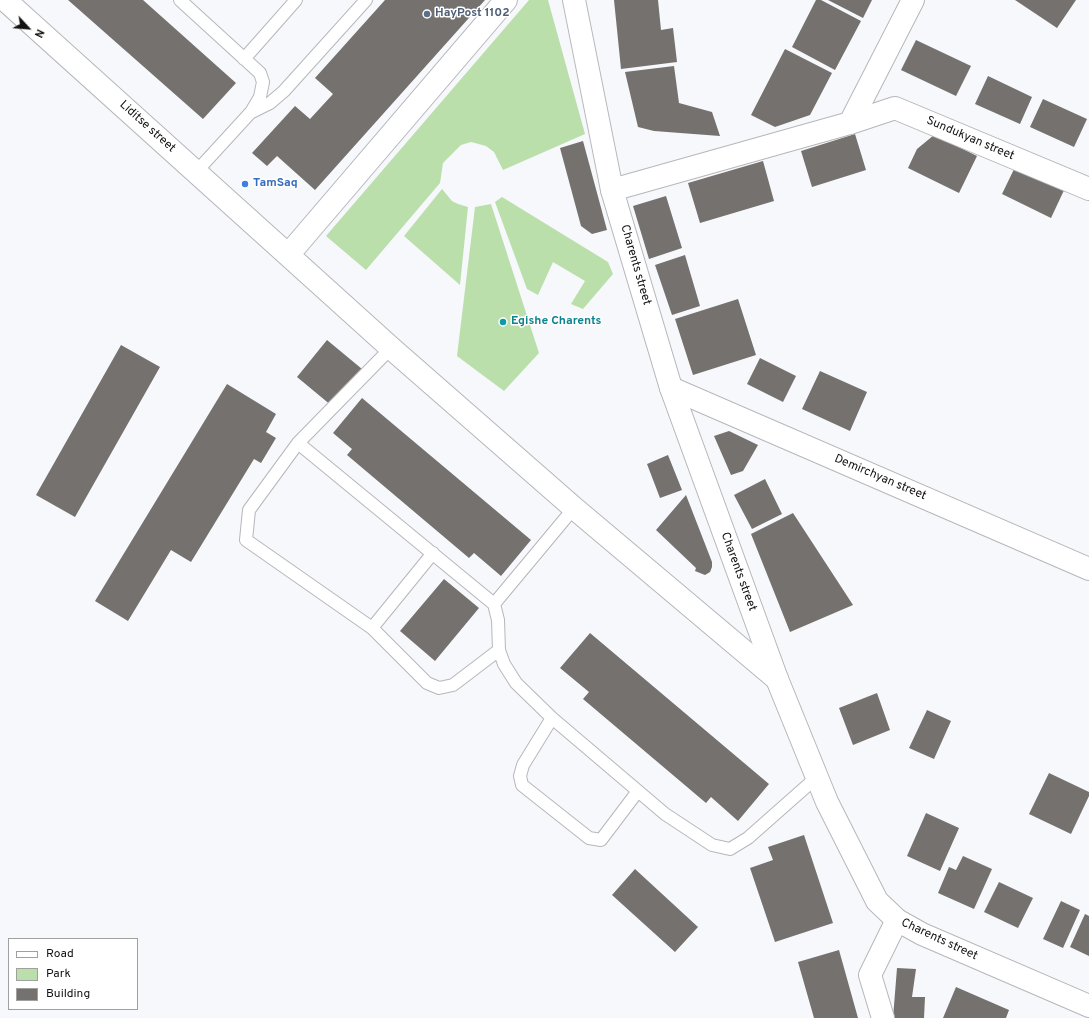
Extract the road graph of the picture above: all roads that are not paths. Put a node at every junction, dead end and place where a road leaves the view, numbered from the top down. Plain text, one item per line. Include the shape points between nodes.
1 (5, 0) edge
2 (180, 0) edge
3 (296, 0) edge
4 (366, 0) edge
5 (506, 0) edge
6 (574, 0) edge
7 (913, 0) edge
8 (244, 59) junction
9 (250, 112) junction
10 (850, 123) junction
11 (196, 172) junction
12 (1089, 189) edge
13 (612, 190) junction
14 (288, 255) junction
15 (391, 348) junction
16 (671, 388) junction
17 (298, 443) junction
18 (574, 508) junction
19 (433, 552) junction
20 (1089, 569) edge
21 (494, 604) junction
22 (372, 628) junction
23 (499, 650) junction
24 (777, 679) junction
25 (552, 718) junction
26 (817, 777) junction
27 (638, 791) junction
28 (896, 920) junction
29 (1089, 1006) edge
30 (883, 1018) edge

1 - 11 street, Liditse street
2 - 8 lane
3 - 8 lane
4 - 9 lane via 284,91 270,102
5 - 14 street
6 - 13 street, Charents street
7 - 10 street
8 - 9 lane via 260,73 263,82 260,97
9 - 11 lane
10 - 12 street, Sundukyan street via 895,108
10 - 13 street, Sundukyan street
11 - 14 street, Liditse street
13 - 16 street, Charents street
14 - 15 street, Liditse street
15 - 17 lane
15 - 18 street, Liditse street
16 - 20 street, Demirchyan street
16 - 24 street, Charents street
17 - 19 lane
17 - 22 lane via 249,510 246,540
18 - 21 lane
18 - 24 street, Liditse street
19 - 21 lane
19 - 22 lane
21 - 23 lane via 498,620
22 - 23 lane via 427,684 439,688 453,684
23 - 25 lane via 516,683
24 - 26 street, Charents street
25 - 27 lane
25 - 27 lane via 523,764 520,776 522,785 589,838 601,840
26 - 27 lane via 748,838 730,849 712,845 664,814
26 - 28 street, Charents street via 876,901
28 - 29 street, Charents street via 922,934
28 - 30 street via 870,975

